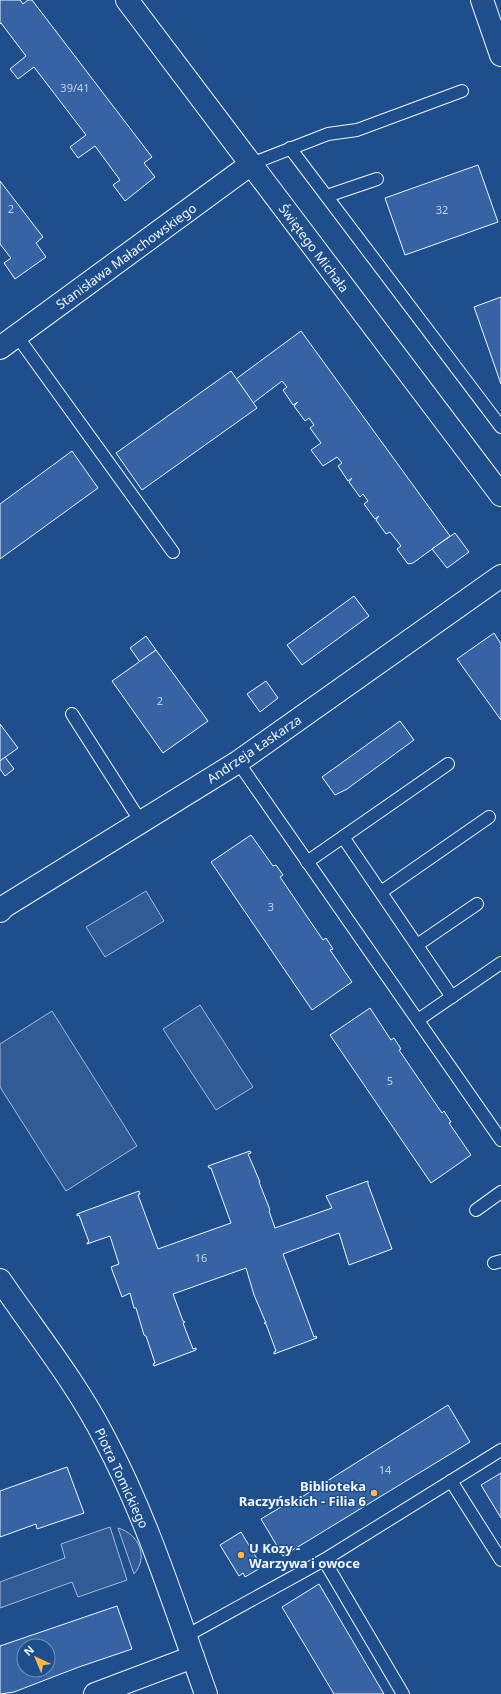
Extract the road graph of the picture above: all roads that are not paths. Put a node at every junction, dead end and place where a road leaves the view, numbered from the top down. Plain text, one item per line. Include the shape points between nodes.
1 (127, 0) edge
2 (482, 0) edge
3 (501, 55) edge
4 (462, 91) dead end
5 (290, 148) junction
6 (251, 164) junction
7 (377, 179) dead end
8 (327, 196) junction
9 (9, 342) edge
10 (501, 427) edge
11 (501, 495) edge
12 (173, 552) dead end
13 (501, 576) edge
14 (72, 714) dead end
15 (238, 762) junction
16 (448, 764) dead end
17 (489, 817) dead end
18 (141, 822) junction
19 (343, 837) junction
20 (307, 862) junction
21 (381, 892) junction
22 (477, 904) dead end
23 (2, 906) edge
24 (417, 945) junction
25 (501, 963) edge
26 (452, 997) junction
27 (418, 1020) junction
28 (501, 1140) edge
29 (501, 1192) edge
30 (476, 1210) dead end
31 (0, 1280) edge
32 (501, 1450) edge
33 (452, 1481) junction
34 (324, 1560) junction
35 (501, 1560) edge
36 (186, 1636) junction
37 (192, 1657) junction
38 (95, 1694) edge
39 (206, 1694) edge
40 (403, 1694) edge

1 - 6 street, Świętego Michała
2 - 3 street
4 - 5 lane via 357,130 328,134
5 - 6 lane
5 - 8 lane
6 - 9 street, Stanisława Małachowskiego
6 - 11 street, Świętego Michała
7 - 8 lane
8 - 10 lane
9 - 12 lane
13 - 15 street, Andrzeja Łaskarza
14 - 18 lane
15 - 18 street, Andrzeja Łaskarza
15 - 20 lane
16 - 19 lane
17 - 21 lane
18 - 23 street, Andrzeja Łaskarza
19 - 20 lane
19 - 21 lane
20 - 27 lane
21 - 24 lane
22 - 24 lane
24 - 26 lane
25 - 26 lane
26 - 27 lane
27 - 28 lane
29 - 30 lane
31 - 36 street, Piotra Tomickiego via 78,1391 104,1438 138,1506
32 - 33 lane
33 - 34 lane
33 - 35 lane
34 - 36 lane
34 - 40 lane
36 - 37 street, Piotra Tomickiego
37 - 38 street
37 - 39 street, Piotra Tomickiego

